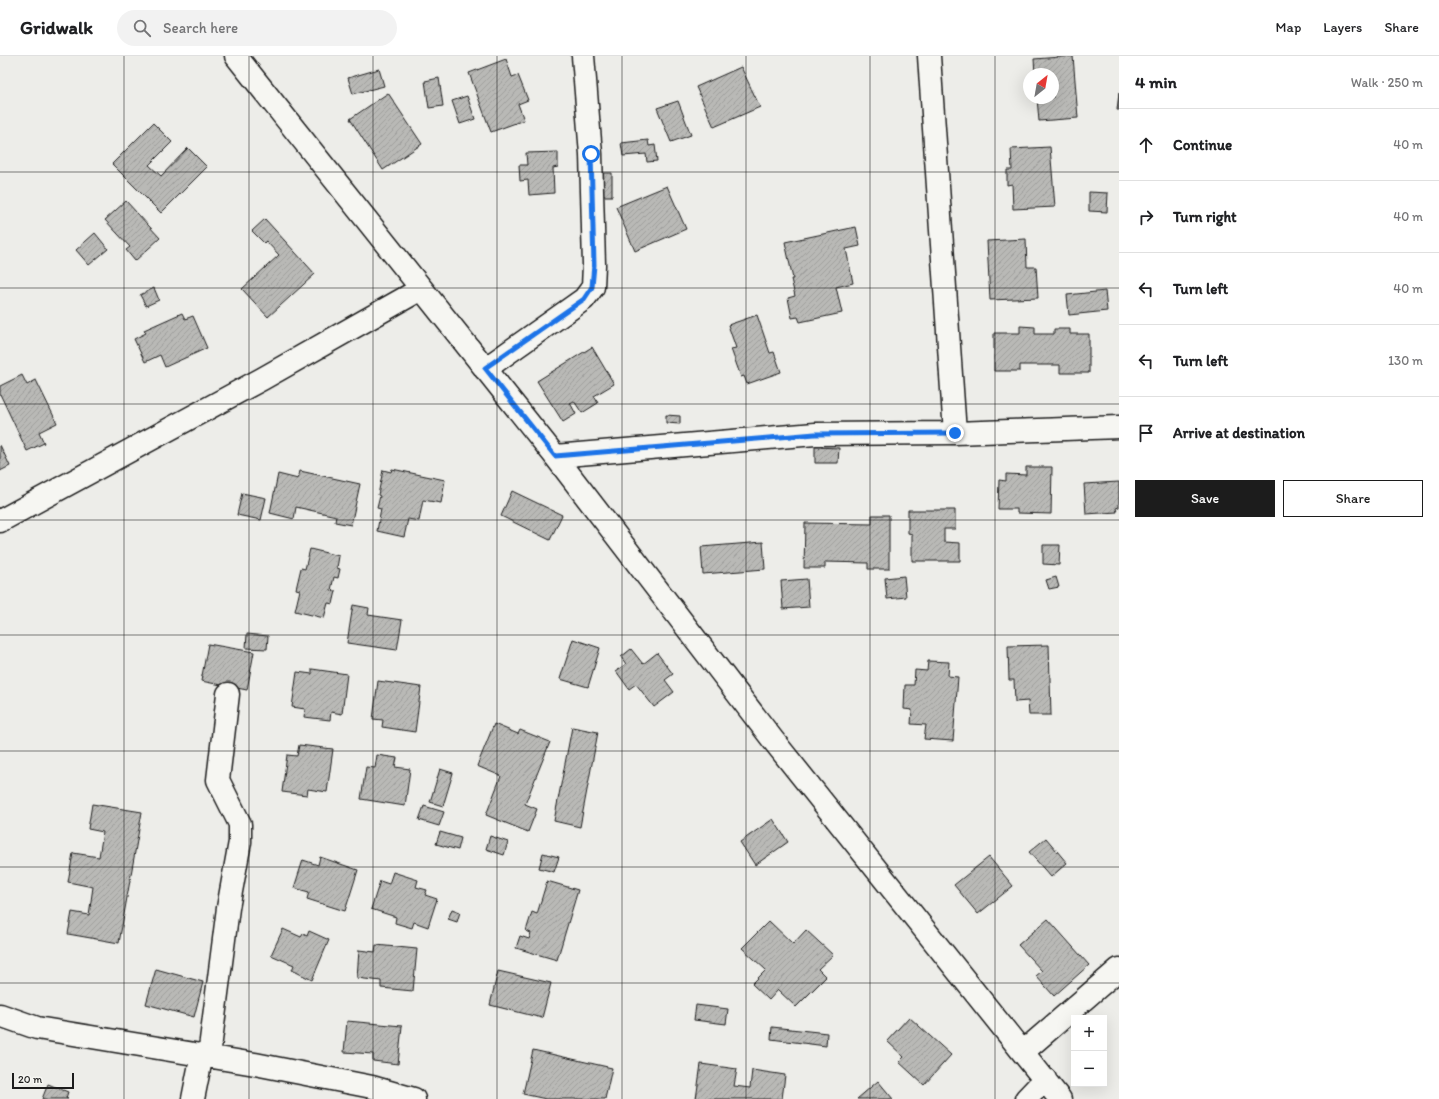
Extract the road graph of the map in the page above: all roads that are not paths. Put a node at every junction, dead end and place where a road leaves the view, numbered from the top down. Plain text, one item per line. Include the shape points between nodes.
1 (236, 56) edge
2 (583, 56) edge
3 (928, 56) edge
4 (421, 289) junction
5 (485, 368) junction
6 (1119, 427) edge
7 (955, 433) junction
8 (555, 456) junction
9 (0, 521) edge
10 (228, 694) dead end
11 (1119, 969) edge
12 (0, 1016) edge
13 (1023, 1052) junction
14 (206, 1055) junction
15 (1045, 1079) junction
16 (193, 1099) edge
17 (414, 1099) edge
18 (1026, 1099) edge
19 (1060, 1099) edge

1 - 4 street
2 - 5 street via 591,154 594,265 592,287 584,299
3 - 7 street
4 - 5 street
4 - 9 street via 262,379
5 - 8 street
6 - 7 street
7 - 8 street via 815,434
8 - 13 street via 773,740
10 - 14 street via 218,780 240,824 240,842
11 - 13 street
12 - 14 street via 37,1028
13 - 15 street
14 - 16 street
14 - 17 street via 372,1087
15 - 18 street
15 - 19 street

